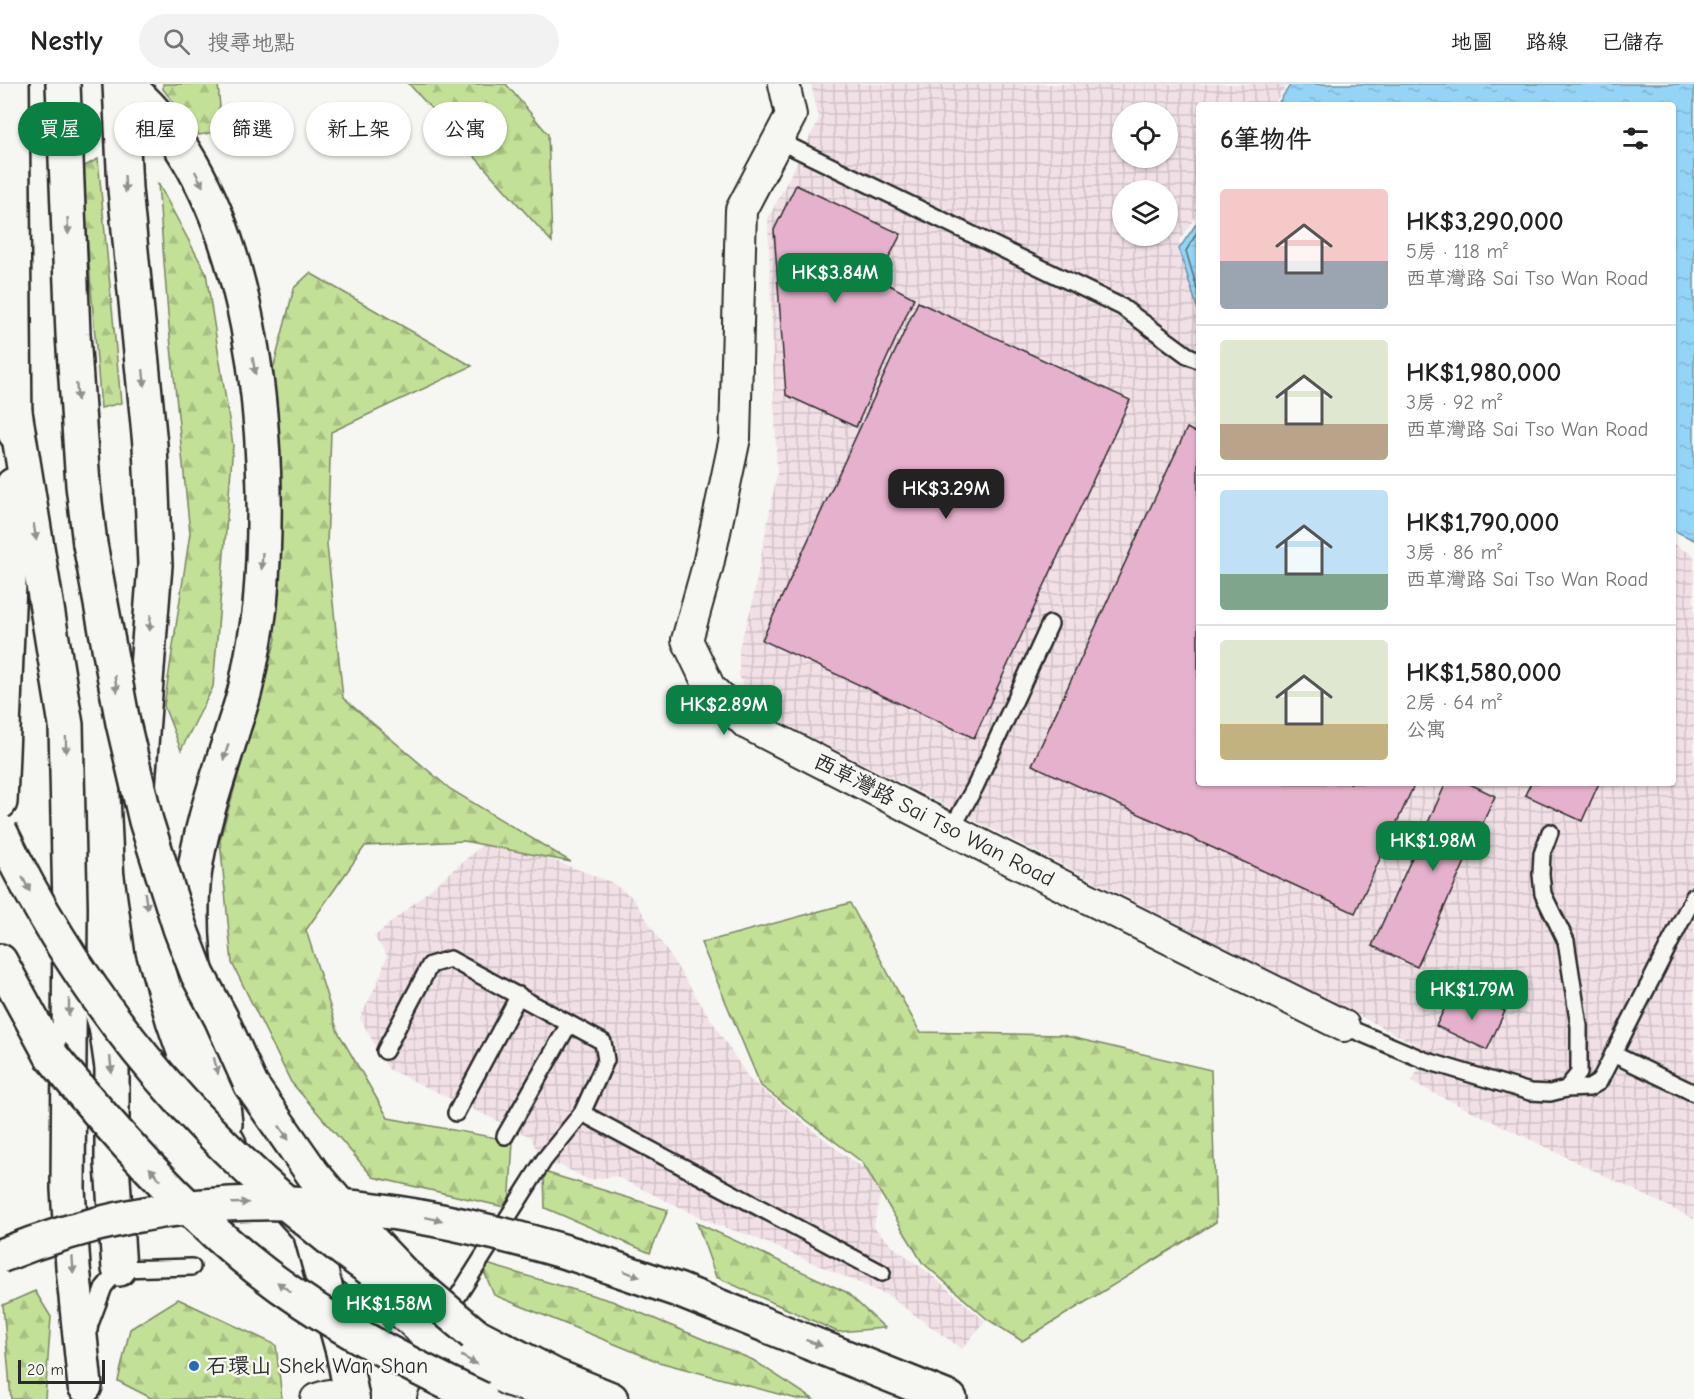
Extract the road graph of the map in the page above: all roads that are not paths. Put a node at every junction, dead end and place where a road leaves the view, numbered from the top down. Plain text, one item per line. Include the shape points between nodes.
1 (12, 84) edge
2 (63, 84) edge
3 (120, 84) edge
4 (125, 84) edge
5 (784, 84) edge
6 (777, 140) junction
7 (1196, 359) edge
8 (15, 412) junction
9 (1050, 624) dead end
10 (0, 802) edge
11 (951, 830) junction
12 (0, 831) edge
13 (1551, 832) dead end
14 (1694, 896) edge
15 (70, 907) junction
16 (0, 961) edge
17 (519, 995) junction
18 (0, 1005) edge
19 (569, 1024) junction
20 (1344, 1026) joint
21 (385, 1051) dead end
22 (1613, 1054) junction
23 (51, 1055) junction
24 (1566, 1089) junction
25 (1694, 1093) edge
26 (456, 1113) dead end
27 (582, 1113) junction
28 (505, 1136) dead end
29 (228, 1142) junction
30 (310, 1231) junction
31 (0, 1256) edge
32 (192, 1267) dead end
33 (119, 1269) junction
34 (882, 1273) dead end
35 (474, 1334) junction
36 (428, 1337) junction
37 (509, 1382) junction
38 (86, 1393) edge
39 (316, 1399) edge
40 (353, 1399) edge
41 (433, 1399) edge
42 (481, 1399) edge
43 (566, 1399) edge
44 (611, 1399) edge
45 (950, 1399) edge

1 - 8 highway
2 -> 35 highway, bridge via 73,334 89,532 123,723 146,821 180,928 251,1085 313,1174 403,1274
3 -> 29 highway via 125,189 150,445 155,565 138,784 142,871 153,951 173,1020 196,1086
4 -> 29 highway via 151,107 172,134 205,192 238,286 261,419 265,503 258,619 245,690 208,809 194,876 191,926 199,1003 218,1072
5 - 6 street, 西草灣路 Sai Tso Wan Road via 790,115
6 - 7 lane via 1122,307
6 - 11 street, 西草灣路 Sai Tso Wan Road via 741,210 735,438 708,565 687,640 710,688 747,724
8 - 10 highway
8 -> 15 highway via 66,725
9 - 11 lane via 975,787
11 - 20 street, 西草灣路 Sai Tso Wan Road
12 -> 35 highway, bridge via 33,897 95,995 134,1048 205,1128 326,1236 376,1274
13 - 24 lane via 1542,854 1543,894 1566,941 1579,1026 1579,1072
14 - 22 lane
15 -> 33 highway via 106,1026 112,1068 112,1164
15 -> 38 highway via 69,1189
16 - 23 highway
17 - 19 lane
17 - 21 lane via 450,959 430,965
17 - 26 lane
18 - 23 highway
19 - 27 lane via 603,1042 606,1060
19 - 28 lane
20 - 24 lane via 1424,1060 1530,1092
22 - 24 lane via 1599,1082 1589,1088
22 - 25 lane
42 -> 23 highway, bridge via 352,1332 244,1257 169,1190 94,1109
27 - 34 lane
27 - 36 lane via 544,1160 453,1306
29 - 30 highway
30 - 36 street
30 - 40 highway
31 -> 45 highway, bridge via 99,1223 203,1205 292,1203 413,1215 528,1240 627,1272
32 - 33 lane
33 - 38 lane via 104,1287 90,1324
35 - 44 highway via 555,1376
36 -> 37 street
37 - 41 street
37 - 43 street
39 - 40 street via 329,1395

